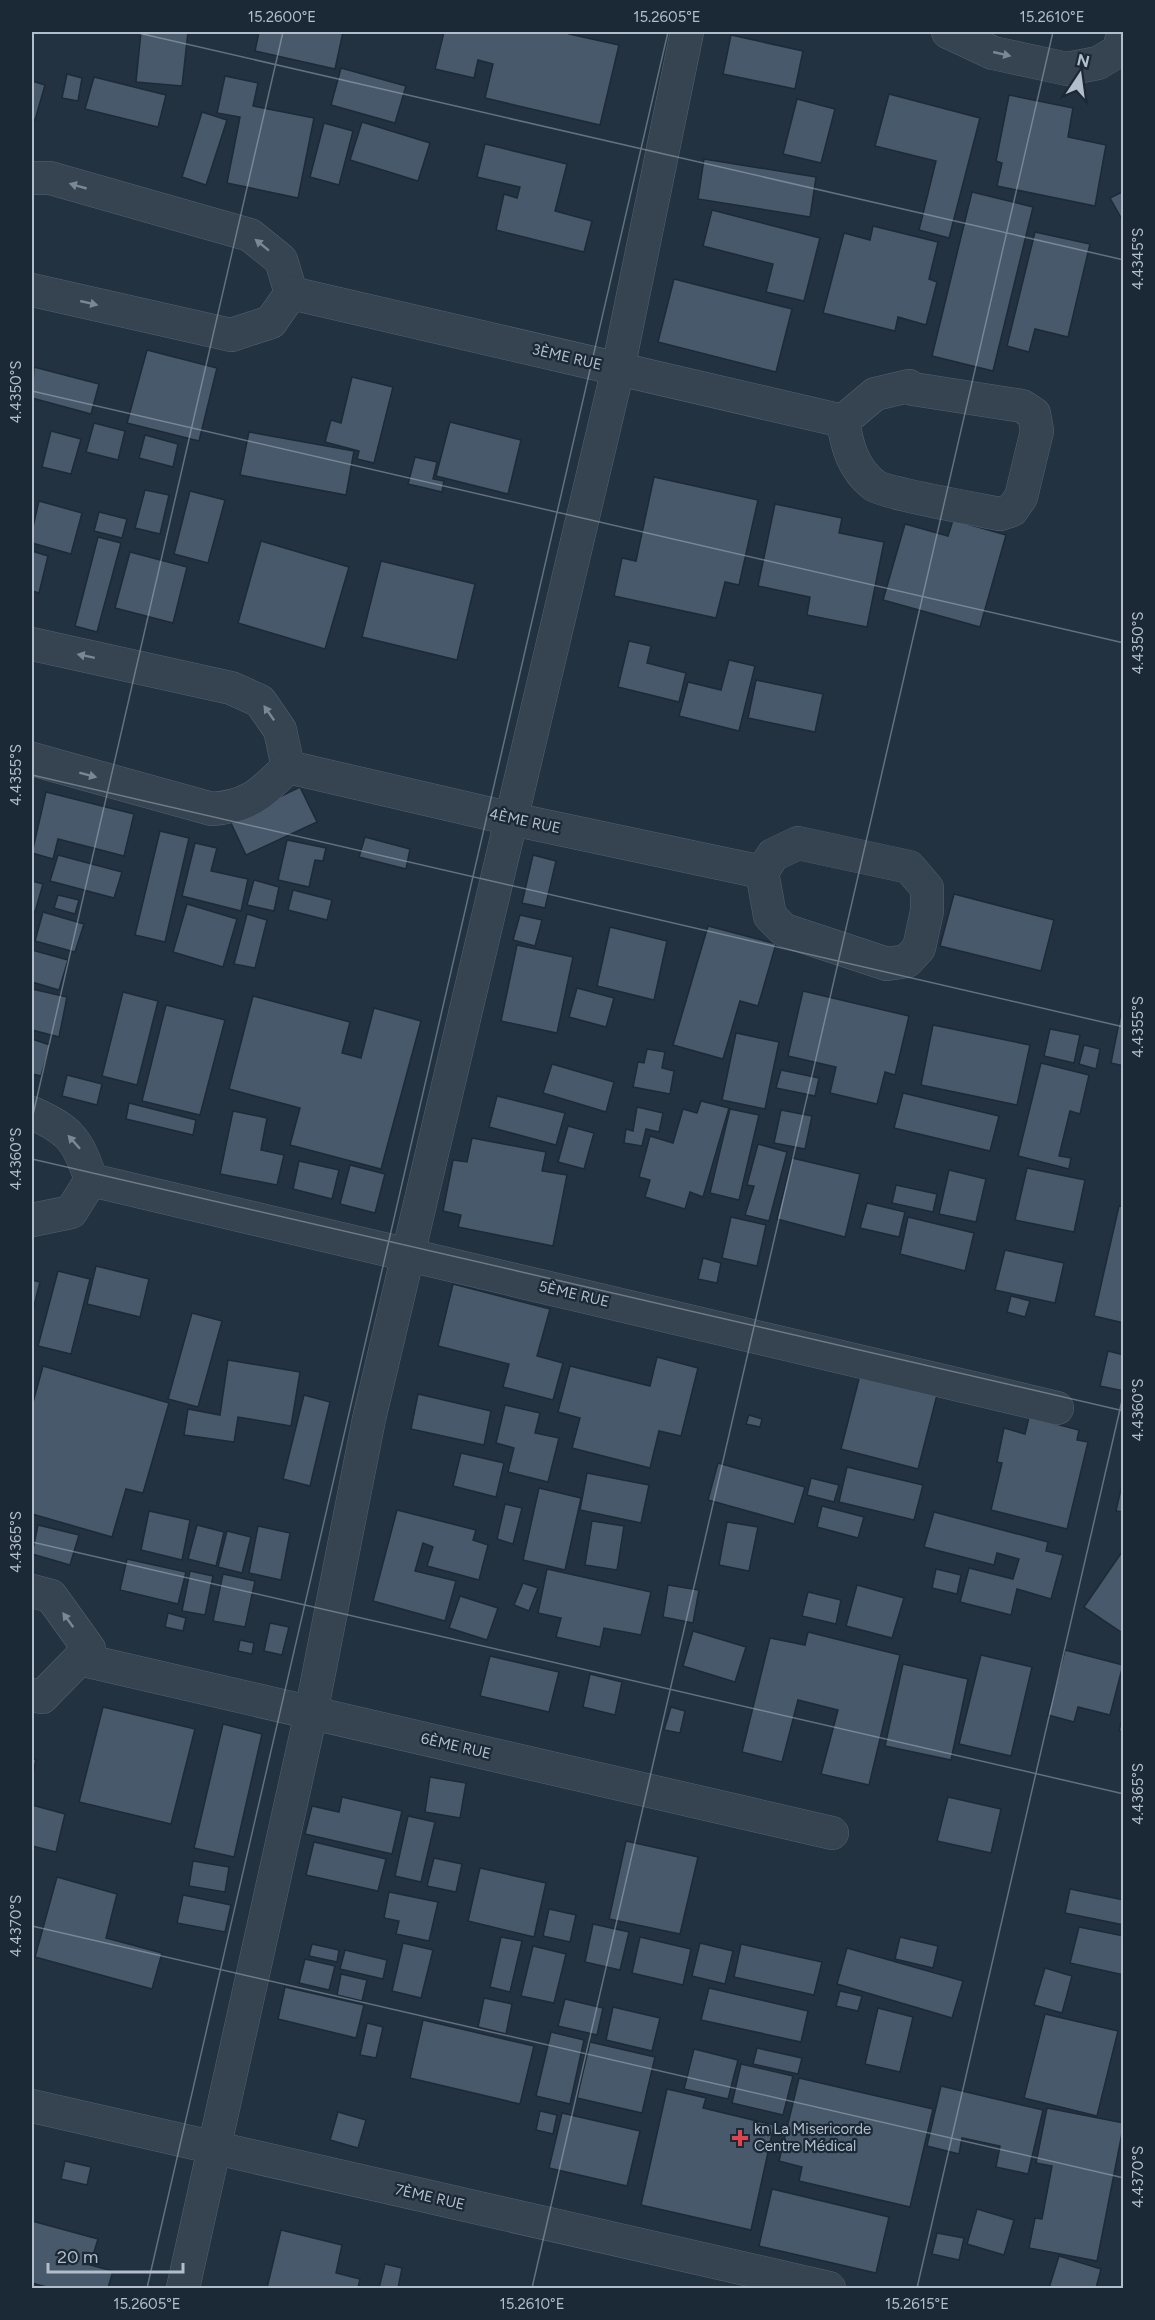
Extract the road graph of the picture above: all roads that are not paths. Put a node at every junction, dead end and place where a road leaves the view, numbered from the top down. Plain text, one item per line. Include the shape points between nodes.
1 (687, 32) edge
2 (948, 32) edge
3 (1124, 32) edge
4 (32, 178) edge
5 (32, 290) edge
6 (291, 293) junction
7 (618, 369) junction
8 (843, 421) junction
9 (32, 644) edge
10 (32, 759) edge
11 (288, 767) junction
12 (512, 819) junction
13 (762, 872) junction
14 (32, 1113) edge
15 (91, 1180) junction
16 (32, 1220) edge
17 (410, 1256) junction
18 (1057, 1407) dead end
19 (32, 1591) edge
20 (79, 1659) junction
21 (32, 1695) edge
22 (311, 1713) junction
23 (832, 1833) dead end
24 (32, 2106) edge
25 (213, 2146) junction
26 (183, 2289) edge
27 (828, 2289) edge

1 - 7 street
2 -> 3 street via 993,52 1067,69 1098,63 1118,51
6 -> 4 street via 281,260 250,235 50,178
5 -> 6 street via 231,335 271,322
6 - 7 street, 3ÈME RUE
7 - 8 street, 3ÈME RUE
7 - 12 street
8 - 8 street via 848,450 875,486 1000,514 1012,510 1021,497 1037,431 1034,414 1022,406 909,386 875,393
11 -> 9 street via 280,729 260,701 231,688
10 -> 11 street via 212,809 254,800
11 - 12 street, 4ÈME RUE
12 - 13 street, 4ÈME RUE
12 - 17 street
13 - 13 street via 770,916 784,930 887,964 907,961 919,948 927,911 927,888 909,867 798,843 773,855
15 -> 14 street via 81,1150 59,1125
15 - 16 street via 71,1212
15 - 17 street, 5ÈME RUE
17 - 18 street, 5ÈME RUE
17 - 22 street via 369,1419
20 -> 19 street via 89,1649 51,1596
20 - 21 street via 42,1697
20 - 22 street, 6ÈME RUE
22 - 23 street, 6ÈME RUE
22 - 25 street
24 - 25 street, 7ÈME RUE
25 - 26 street
25 - 27 street, 7ÈME RUE

